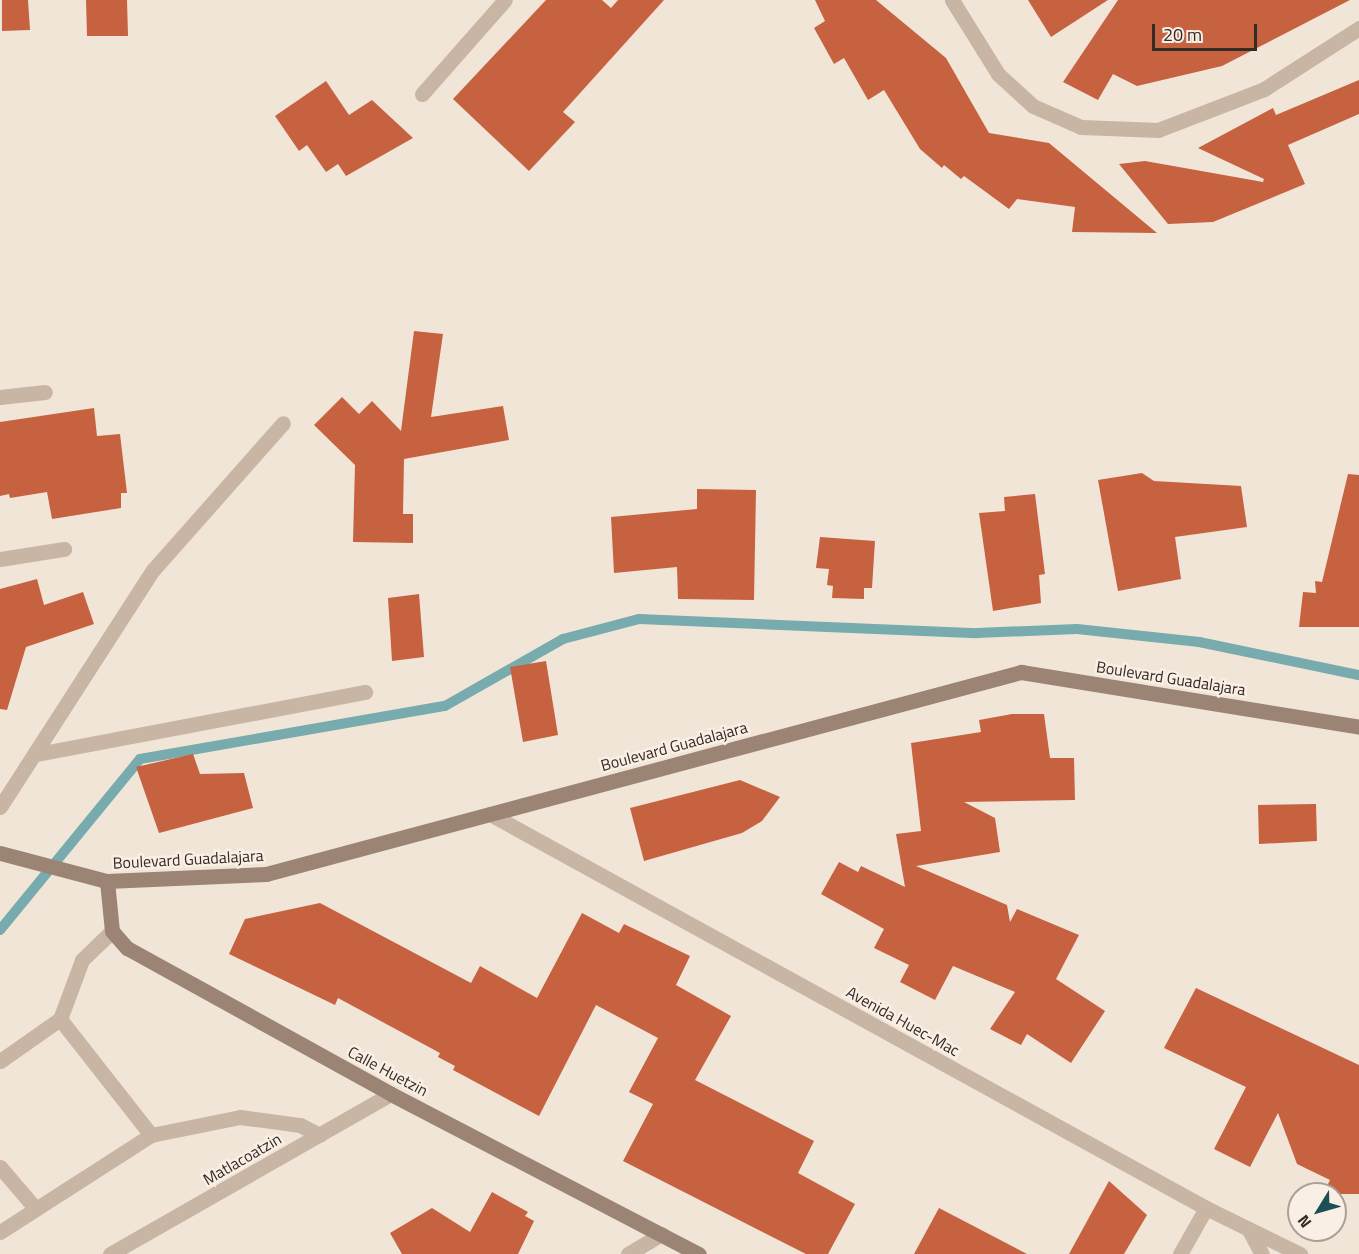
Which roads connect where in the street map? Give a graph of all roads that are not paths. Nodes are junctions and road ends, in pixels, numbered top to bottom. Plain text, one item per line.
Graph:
1 (505, 0) edge
2 (952, 0) edge
3 (1359, 28) edge
4 (422, 94) dead end
5 (45, 392) dead end
6 (0, 398) edge
7 (283, 423) dead end
8 (64, 549) dead end
9 (0, 559) edge
10 (365, 692) dead end
11 (1359, 727) edge
12 (37, 754) junction
13 (0, 807) edge
14 (490, 814) junction
15 (3, 854) edge
16 (107, 881) junction
17 (112, 931) junction
18 (60, 1019) junction
19 (0, 1061) edge
20 (391, 1094) junction
21 (151, 1135) junction
22 (320, 1135) junction
23 (0, 1167) edge
24 (1206, 1208) junction
25 (36, 1209) junction
26 (1249, 1230) junction
27 (0, 1232) edge
28 (661, 1234) junction
29 (110, 1254) edge
30 (628, 1254) edge
31 (698, 1254) edge
32 (1180, 1254) edge
33 (1262, 1254) edge
34 (1300, 1254) edge

1 - 4 street
2 - 3 street
5 - 6 street
7 - 12 street
8 - 9 street
10 - 12 street
11 - 14 main road, Boulevard Guadalajara
12 - 13 street
14 - 16 main road, Boulevard Guadalajara
14 - 24 street, Avenida Huec-Mac
15 - 16 main road, Boulevard Guadalajara
16 - 17 main road
17 - 18 street
17 - 20 main road, Calle Huetzin
18 - 19 street
18 - 21 street
20 - 22 street, Matlacoatzin
20 - 28 main road, Calle Huetzin
21 - 22 street
21 - 25 street
22 - 29 street, Matlacoatzin
23 - 25 street
24 - 26 street, Avenida Huec-Mac
24 - 32 street
25 - 27 street
26 - 33 street
26 - 34 street, Avenida Huec-Mac
28 - 30 street
28 - 31 main road, Calle Huetzin

